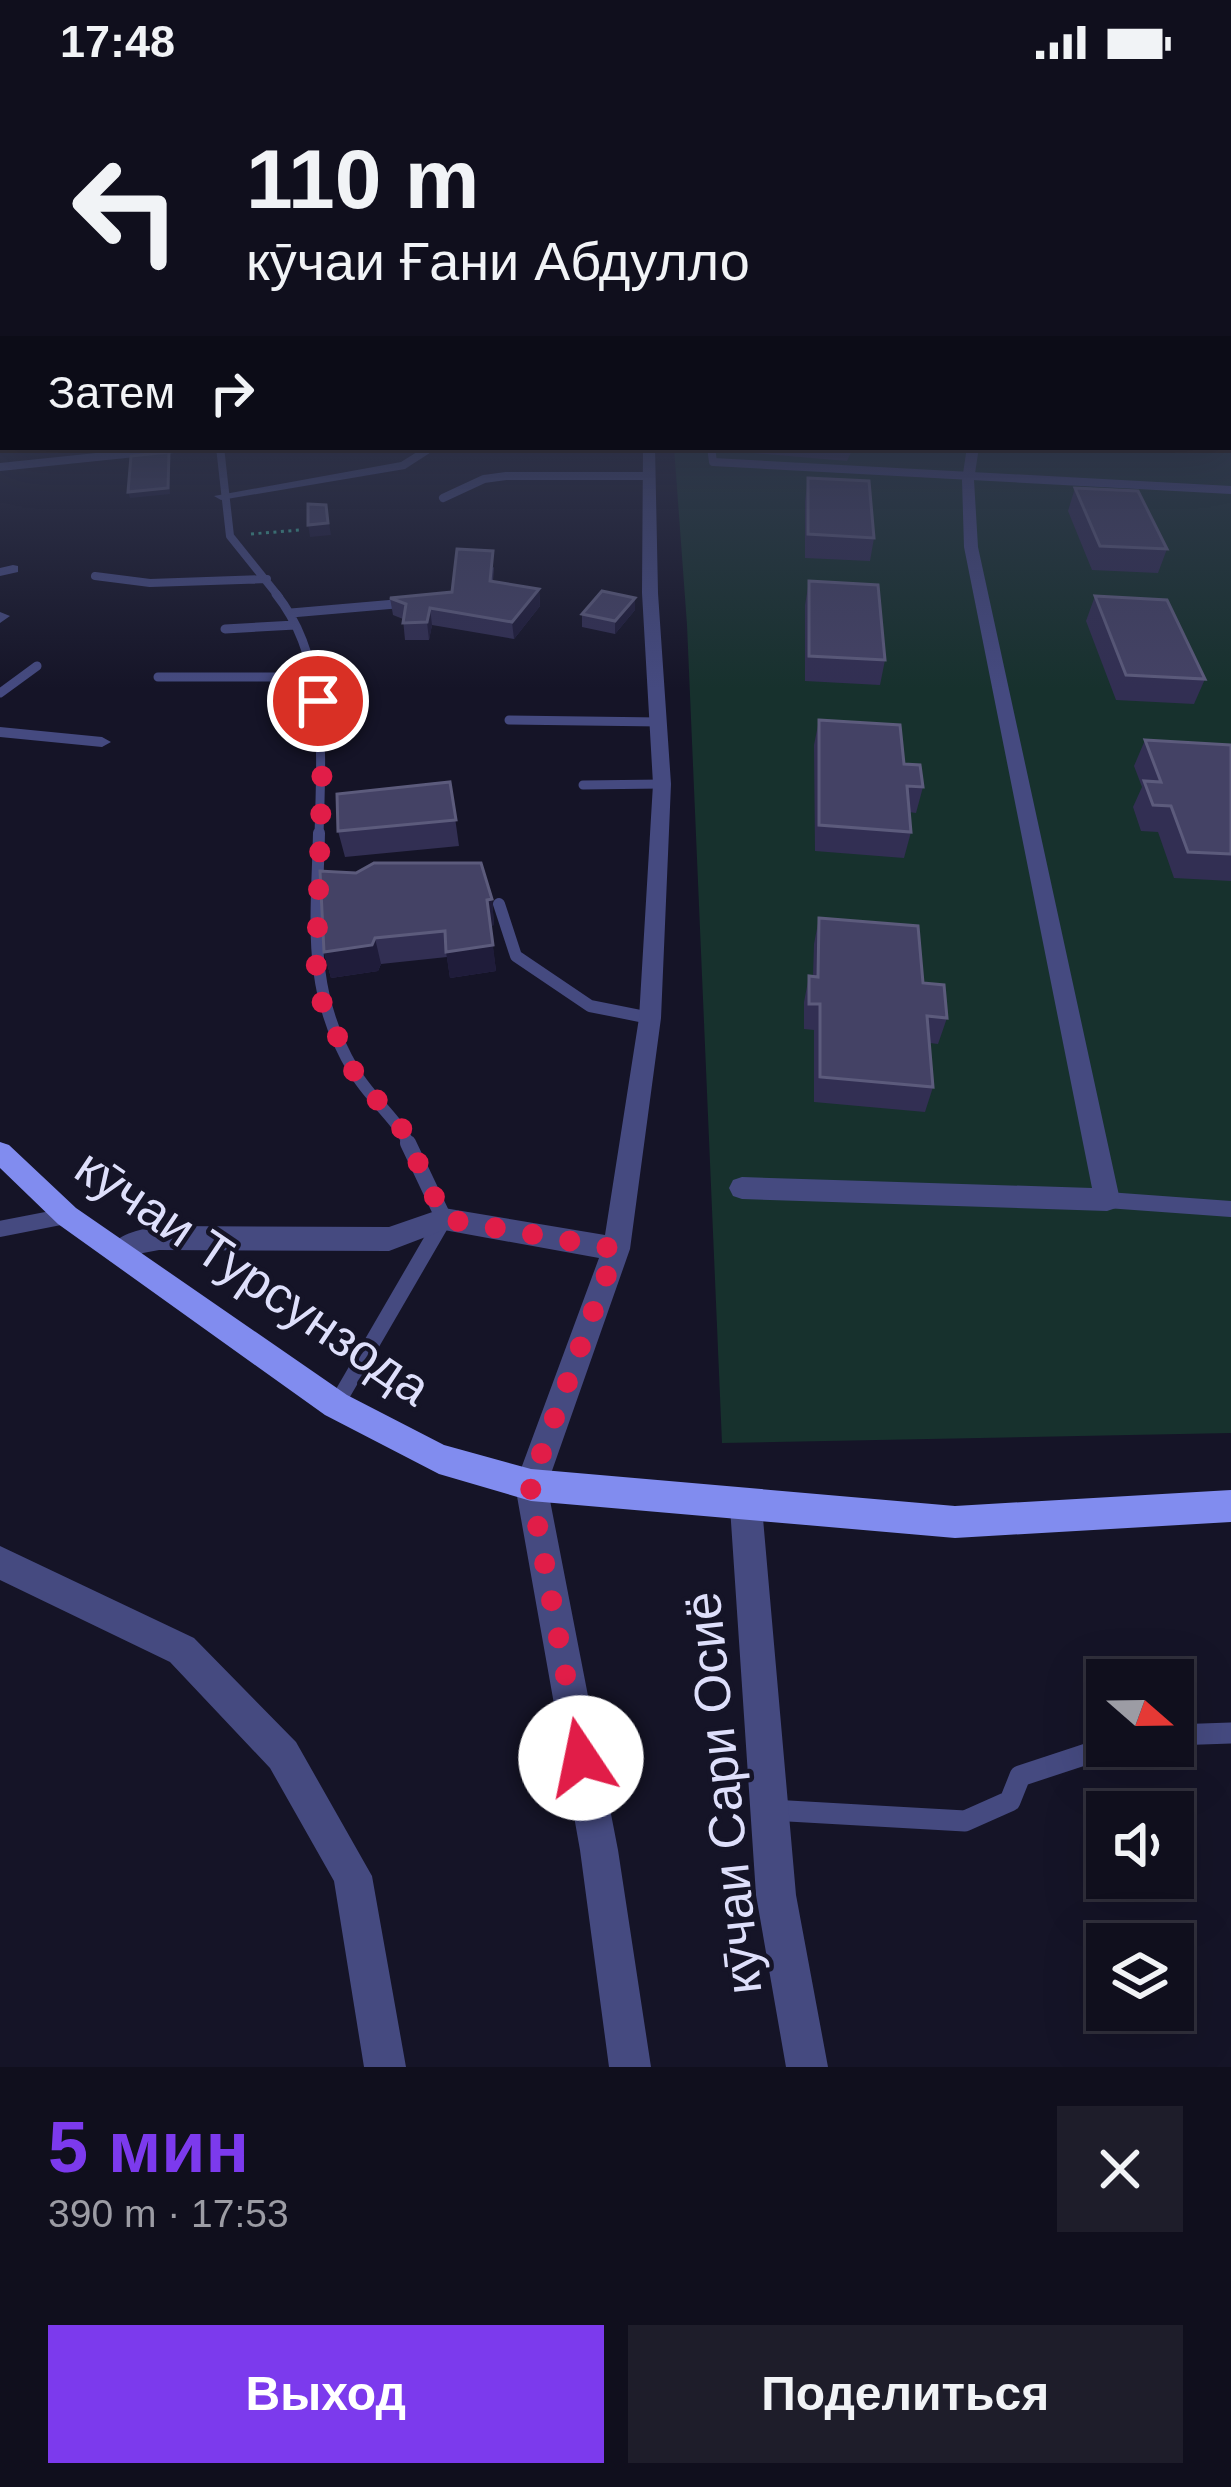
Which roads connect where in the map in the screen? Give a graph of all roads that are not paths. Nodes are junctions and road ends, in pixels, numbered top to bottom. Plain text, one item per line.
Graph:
1 (223, 504) edge
2 (648, 504) edge
3 (969, 504) edge
4 (95, 576) dead end
5 (267, 579) junction
6 (415, 603) edge
7 (293, 619) junction
8 (225, 629) dead end
9 (37, 666) dead end
10 (158, 676) dead end
11 (313, 677) junction
12 (0, 693) edge
13 (509, 720) dead end
14 (660, 722) junction
15 (0, 732) edge
16 (102, 742) dead end
17 (662, 784) junction
18 (584, 785) dead end
19 (499, 904) dead end
20 (650, 1018) junction
21 (0, 1152) edge
22 (742, 1187) dead end
23 (1107, 1199) junction
24 (1231, 1209) edge
25 (67, 1216) junction
26 (445, 1219) junction
27 (0, 1229) edge
28 (616, 1249) junction
29 (120, 1253) junction
30 (336, 1405) junction
31 (530, 1485) junction
32 (1231, 1506) edge
33 (746, 1507) junction
34 (0, 1563) edge
35 (1231, 1733) edge
36 (1194, 1734) edge
37 (1086, 1754) edge
38 (770, 1810) junction
39 (383, 2051) edge
40 (630, 2067) edge
41 (807, 2067) edge

1 - 5 lane
2 - 14 street
3 - 23 street
4 - 5 lane
5 - 7 lane
6 - 7 lane
7 - 8 lane
7 - 11 lane
9 - 12 lane
10 - 11 lane
11 - 26 lane
13 - 14 lane
14 - 17 street
15 - 16 street
17 - 18 lane
17 - 20 street
19 - 20 lane
20 - 28 street
21 - 25 main road, кӯчаи Турсунзода
22 - 23 street
23 - 24 lane
25 - 27 lane
25 - 29 main road, кӯчаи Турсунзода
26 - 28 street
26 - 29 street
26 - 30 lane
28 - 31 street
29 - 30 main road, кӯчаи Турсунзода
30 - 31 main road, кӯчаи Турсунзода
31 - 33 main road, кӯчаи Турсунзода
31 - 40 street
32 - 33 main road, кӯчаи Турсунзода
33 - 38 street, кӯчаи Сари Осиё
34 - 39 street
35 - 36 lane
37 - 38 lane
38 - 41 street, кӯчаи Сари Осиё

